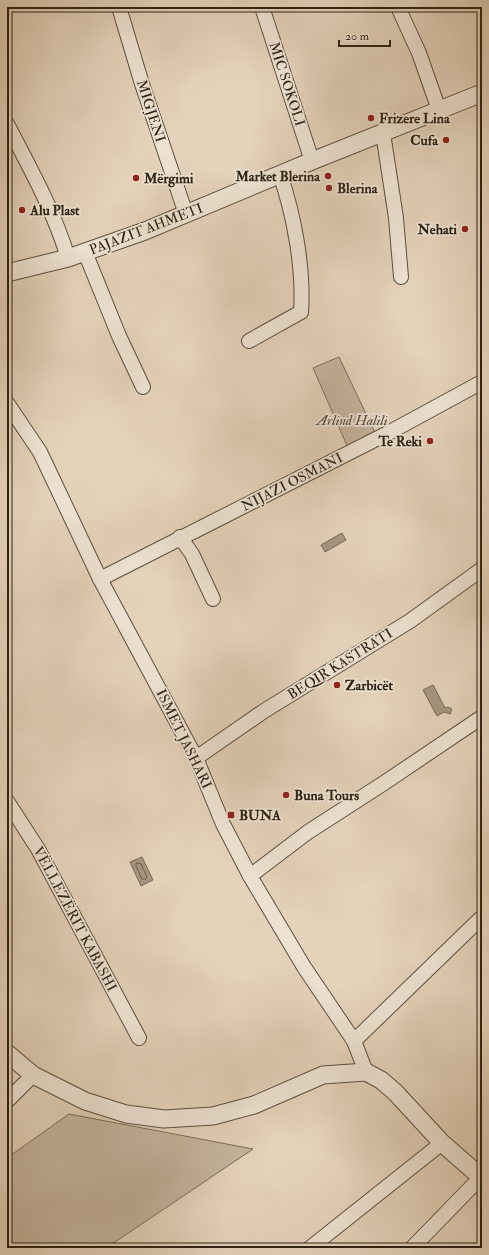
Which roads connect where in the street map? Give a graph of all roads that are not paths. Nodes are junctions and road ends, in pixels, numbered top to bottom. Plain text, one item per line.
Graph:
1 (119, 7) edge
2 (262, 7) edge
3 (398, 7) edge
4 (482, 93) edge
5 (439, 110) junction
6 (7, 124) edge
7 (383, 133) junction
8 (312, 161) junction
9 (280, 174) junction
10 (186, 214) junction
11 (85, 252) junction
12 (68, 258) junction
13 (7, 273) edge
14 (401, 277) dead end
15 (249, 341) dead end
16 (482, 382) edge
17 (144, 387) dead end
18 (7, 403) edge
19 (180, 537) junction
20 (482, 569) edge
21 (100, 578) junction
22 (213, 599) dead end
23 (482, 717) edge
24 (196, 758) junction
25 (7, 802) edge
26 (250, 876) junction
27 (481, 918) dead end
28 (139, 1038) dead end
29 (354, 1041) junction
30 (7, 1053) edge
31 (366, 1072) junction
32 (34, 1075) junction
33 (7, 1101) edge
34 (442, 1143) junction
35 (482, 1178) edge
36 (310, 1248) edge
37 (412, 1248) edge

1 - 10 street, MIGJENI
2 - 8 street, MIC SOKOLI
3 - 5 street
4 - 5 street, PAJAZIT AHMETI
5 - 7 street, PAJAZIT AHMETI
6 - 12 street
7 - 8 street, PAJAZIT AHMETI
7 - 14 street
8 - 9 street, PAJAZIT AHMETI
9 - 10 street, PAJAZIT AHMETI
9 - 15 street
10 - 11 street, PAJAZIT AHMETI
11 - 12 street, PAJAZIT AHMETI
11 - 17 street
12 - 13 street, PAJAZIT AHMETI
16 - 19 street, NIJAZI OSMANI
18 - 21 street, ISMET JASHARI
19 - 21 street, NIJAZI OSMANI
19 - 22 street
20 - 24 street, BEQIR KASTRATI
21 - 24 street, ISMET JASHARI
23 - 26 street
24 - 26 street, ISMET JASHARI
25 - 28 street, VËLLEZËRIT KABASHI
26 - 29 street, ISMET JASHARI
27 - 29 street
29 - 31 street, ISMET JASHARI
30 - 32 street
31 - 32 street
31 - 34 street
32 - 33 street
34 - 35 street
34 - 36 street
35 - 37 street

